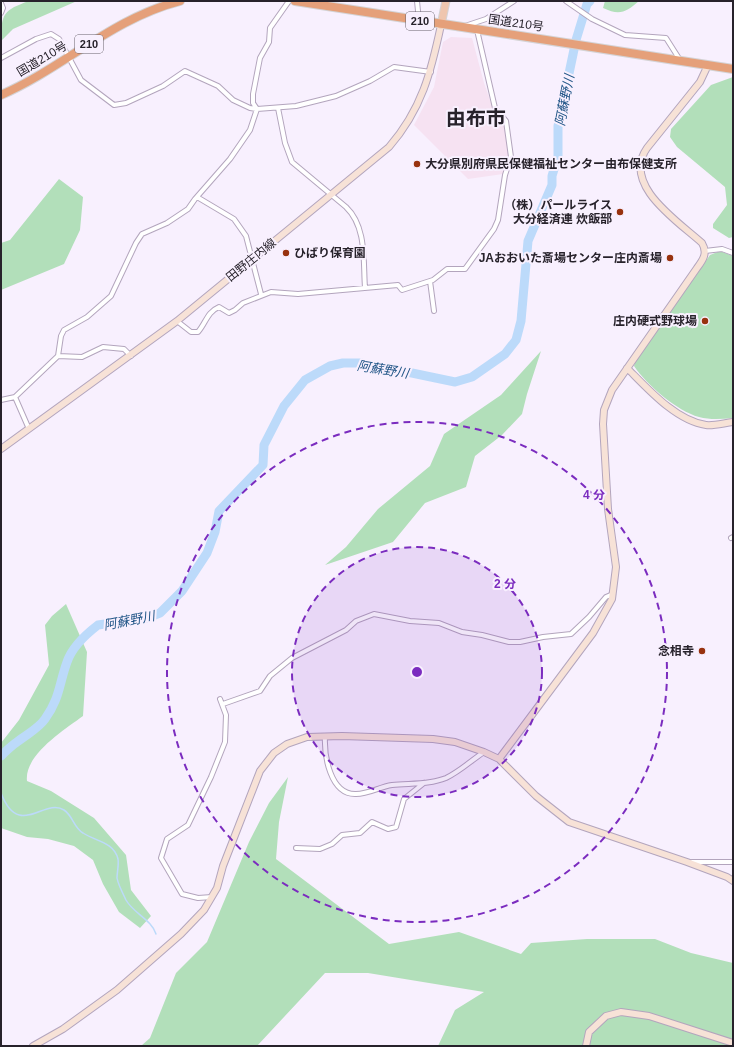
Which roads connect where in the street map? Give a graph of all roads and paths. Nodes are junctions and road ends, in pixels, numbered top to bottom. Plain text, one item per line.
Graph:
1 (180, 1) edge
2 (289, 1) edge
3 (295, 1) edge
4 (417, 1) edge
5 (446, 1) edge
6 (514, 1) edge
7 (566, 1) edge
8 (1, 3) edge
9 (1, 13) edge
10 (419, 21) junction
11 (441, 25) junction
12 (460, 27) junction
13 (477, 30) junction
14 (69, 57) junction
15 (1, 58) edge
16 (680, 61) junction
17 (708, 65) junction
18 (733, 69) edge
19 (431, 72) junction
20 (1, 95) edge
21 (278, 108) junction
22 (257, 109) junction
23 (331, 195) junction
24 (197, 197) junction
25 (705, 251) junction
26 (733, 253) edge
27 (252, 259) junction
28 (430, 281) junction
29 (365, 288) junction
30 (261, 294) junction
31 (434, 311) dead end
32 (177, 321) junction
33 (58, 356) junction
34 (130, 356) junction
35 (627, 368) junction
36 (15, 397) junction
37 (1, 400) edge
38 (733, 422) edge
39 (29, 429) junction
40 (1, 449) edge
41 (613, 594) junction
42 (325, 736) junction
43 (484, 752) junction
44 (499, 759) junction
45 (424, 782) junction
46 (296, 848) dead end
47 (687, 862) junction
48 (733, 862) edge
49 (733, 881) edge
50 (212, 897) junction
51 (733, 1043) edge
52 (33, 1046) edge
53 (586, 1046) edge

1 - 14 highway, 国道210号 / 210
2 - 22 street
3 - 10 highway, 国道210号 / 210
4 - 10 street
5 - 11 main road
6 - 12 street
7 - 16 street
8 - 9 street
10 - 11 highway, 国道210号 / 210
11 - 12 highway, 国道210号 / 210
11 - 19 street, 田野庄内線
12 - 13 highway, 国道210号 / 210
13 - 16 highway, 国道210号 / 210
13 - 28 street
14 - 15 street
14 - 20 highway, 国道210号 / 210
14 - 22 street
16 - 17 highway, 国道210号 / 210
17 - 18 highway, 国道210号 / 210
17 - 25 street
19 - 21 street
19 - 23 street, 田野庄内線
21 - 22 street
21 - 23 street
22 - 24 street
23 - 27 street, 田野庄内線
23 - 29 street
24 - 27 street
24 - 33 street
25 - 26 street
25 - 35 street
27 - 30 street
27 - 32 street, 田野庄内線
28 - 29 street
28 - 31 street
29 - 30 street
30 - 32 street
32 - 34 street, 田野庄内線
33 - 34 street
33 - 36 street
34 - 39 street, 田野庄内線
35 - 38 street
35 - 41 street
36 - 37 street
36 - 39 street
39 - 40 street, 田野庄内線
41 - 44 street
41 - 50 street
42 - 43 street
42 - 45 street
42 - 50 street
43 - 44 street
43 - 45 street
44 - 47 street
45 - 46 street
47 - 48 street
47 - 49 street
50 - 52 street
51 - 53 street

